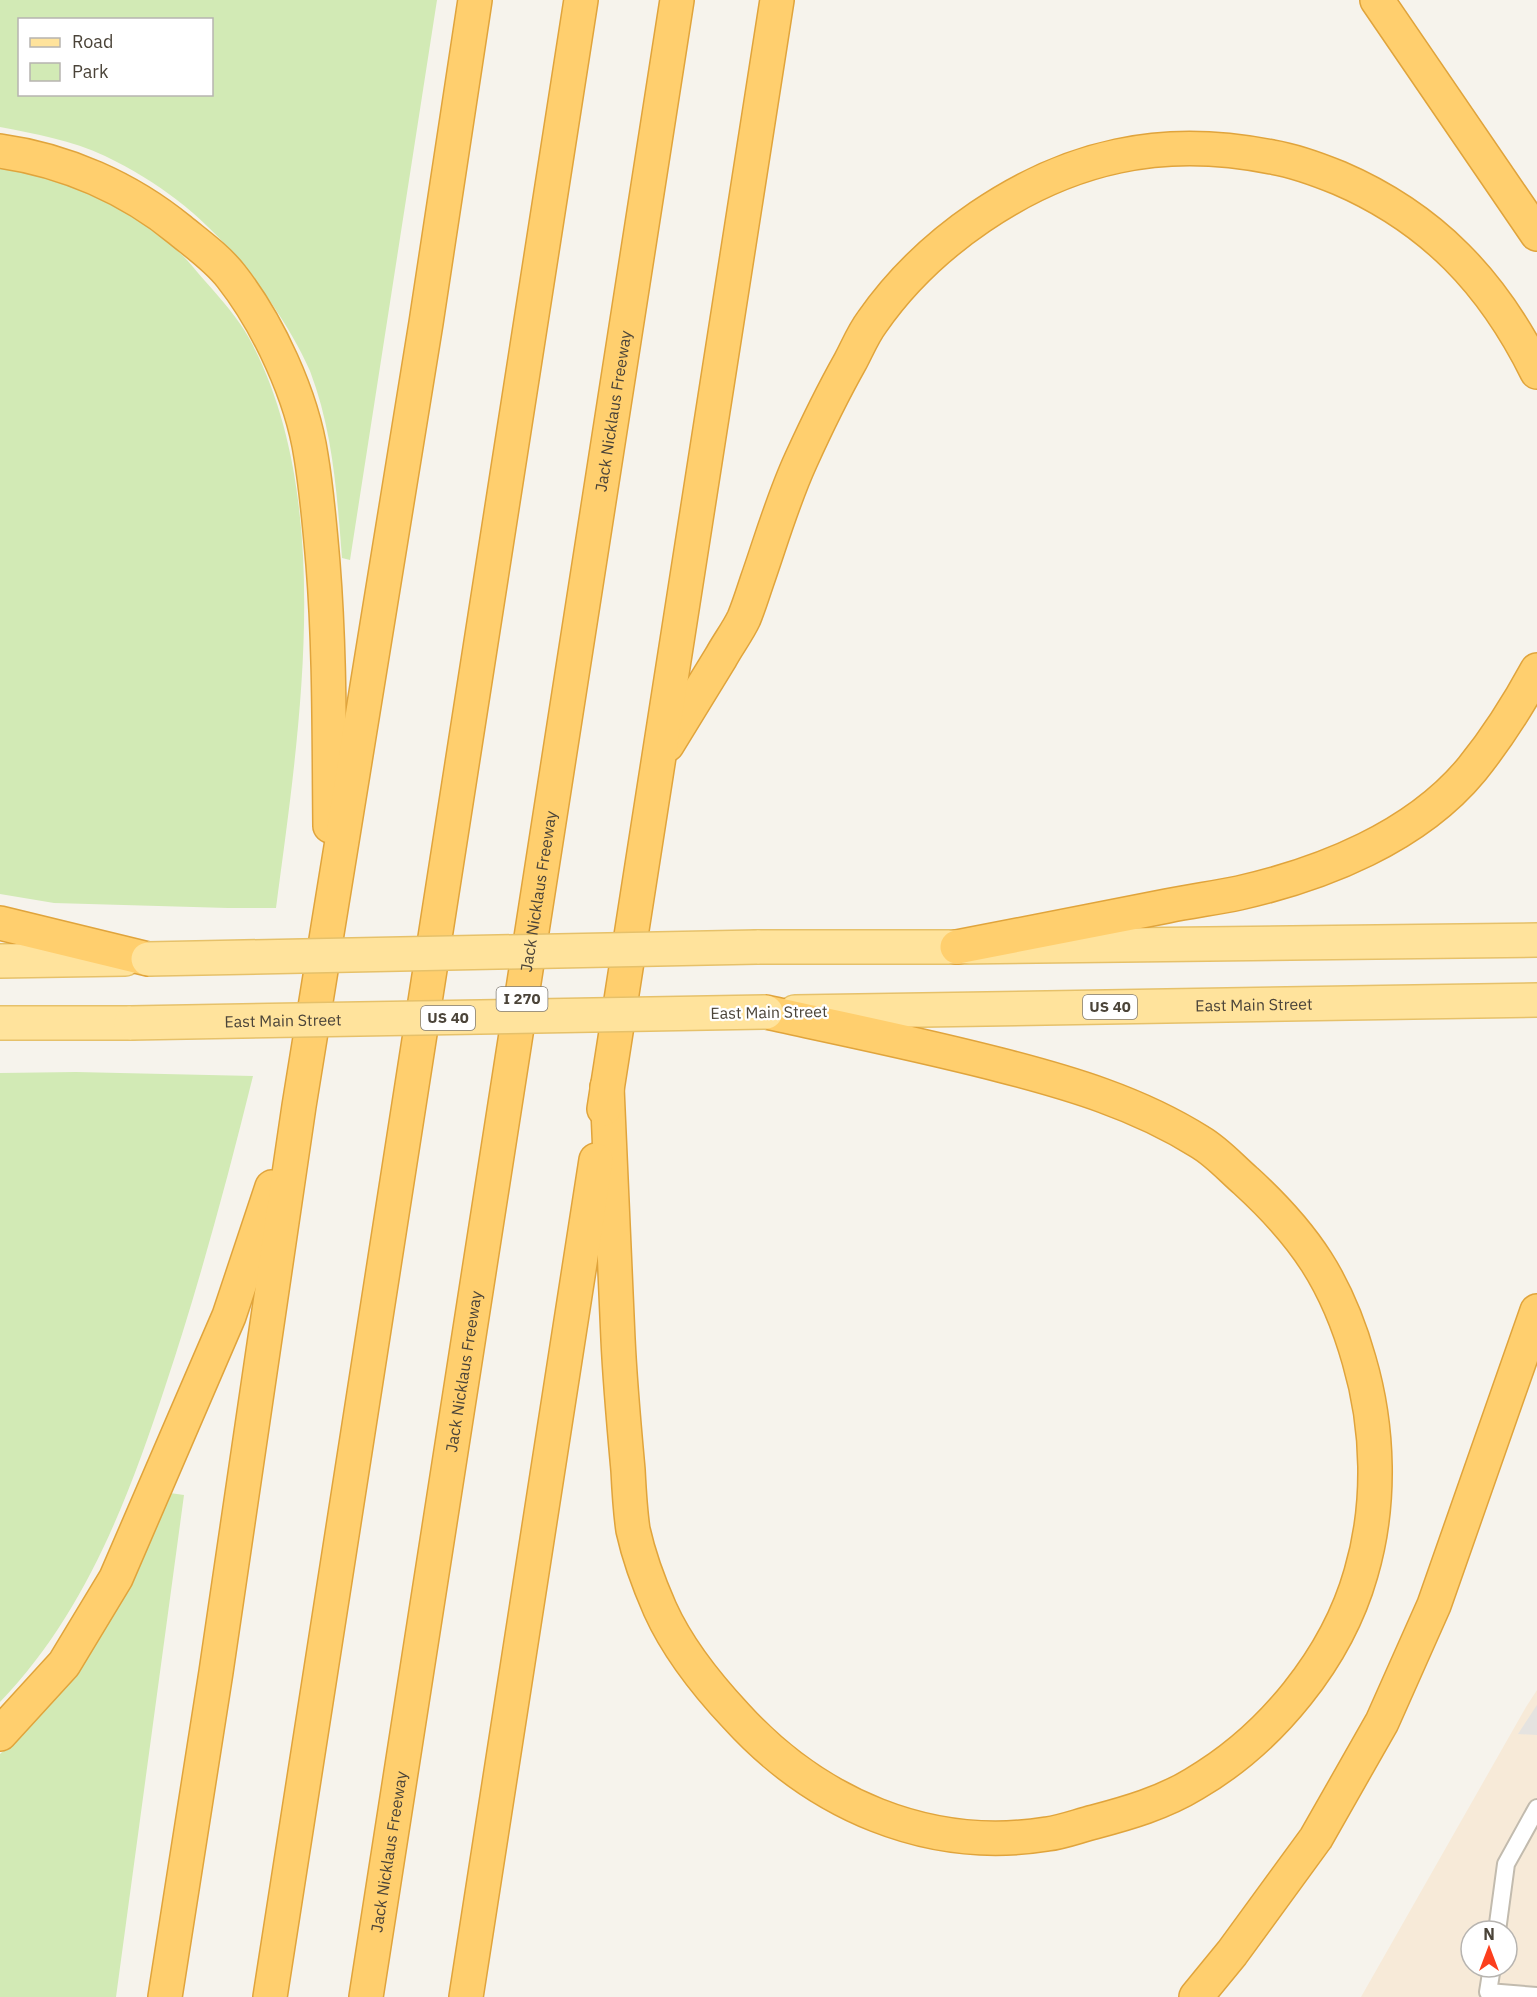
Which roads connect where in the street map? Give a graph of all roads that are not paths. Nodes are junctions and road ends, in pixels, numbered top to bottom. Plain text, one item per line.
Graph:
1 (475, 0) edge
2 (581, 0) edge
3 (677, 0) edge
4 (777, 0) edge
5 (1377, 0) edge
6 (0, 151) edge
7 (1537, 234) edge
8 (1537, 372) edge
9 (1537, 670) edge
10 (659, 759) junction
11 (330, 921) junction
12 (0, 924) edge
13 (1537, 940) edge
14 (957, 947) junction
15 (148, 959) junction
16 (0, 961) edge
17 (1537, 1000) edge
18 (766, 1012) junction
19 (0, 1023) edge
20 (607, 1087) junction
21 (299, 1106) junction
22 (1537, 1311) edge
23 (0, 1734) edge
24 (1537, 1808) edge
25 (1499, 1919) edge
26 (1490, 1979) edge
27 (1537, 1996) edge
28 (165, 1997) edge
29 (270, 1997) edge
30 (366, 1997) edge
31 (466, 1997) edge
32 (1196, 1997) edge

1 - 11 highway
2 - 29 highway
3 - 30 highway, Jack Nicklaus Freeway / I 270
4 - 10 highway
5 - 7 highway
6 - 11 highway
8 - 10 highway
9 - 14 highway
10 - 20 highway
11 - 21 highway
12 - 15 highway
13 - 14 main road
14 - 15 main road, bridge
15 - 16 main road
17 - 18 main road, East Main Street / US 40
18 - 19 main road, East Main Street / US 40, bridge
18 - 20 highway
20 - 31 highway
21 - 23 highway
21 - 28 highway
22 - 32 highway
24 - 25 lane
26 - 27 lane

